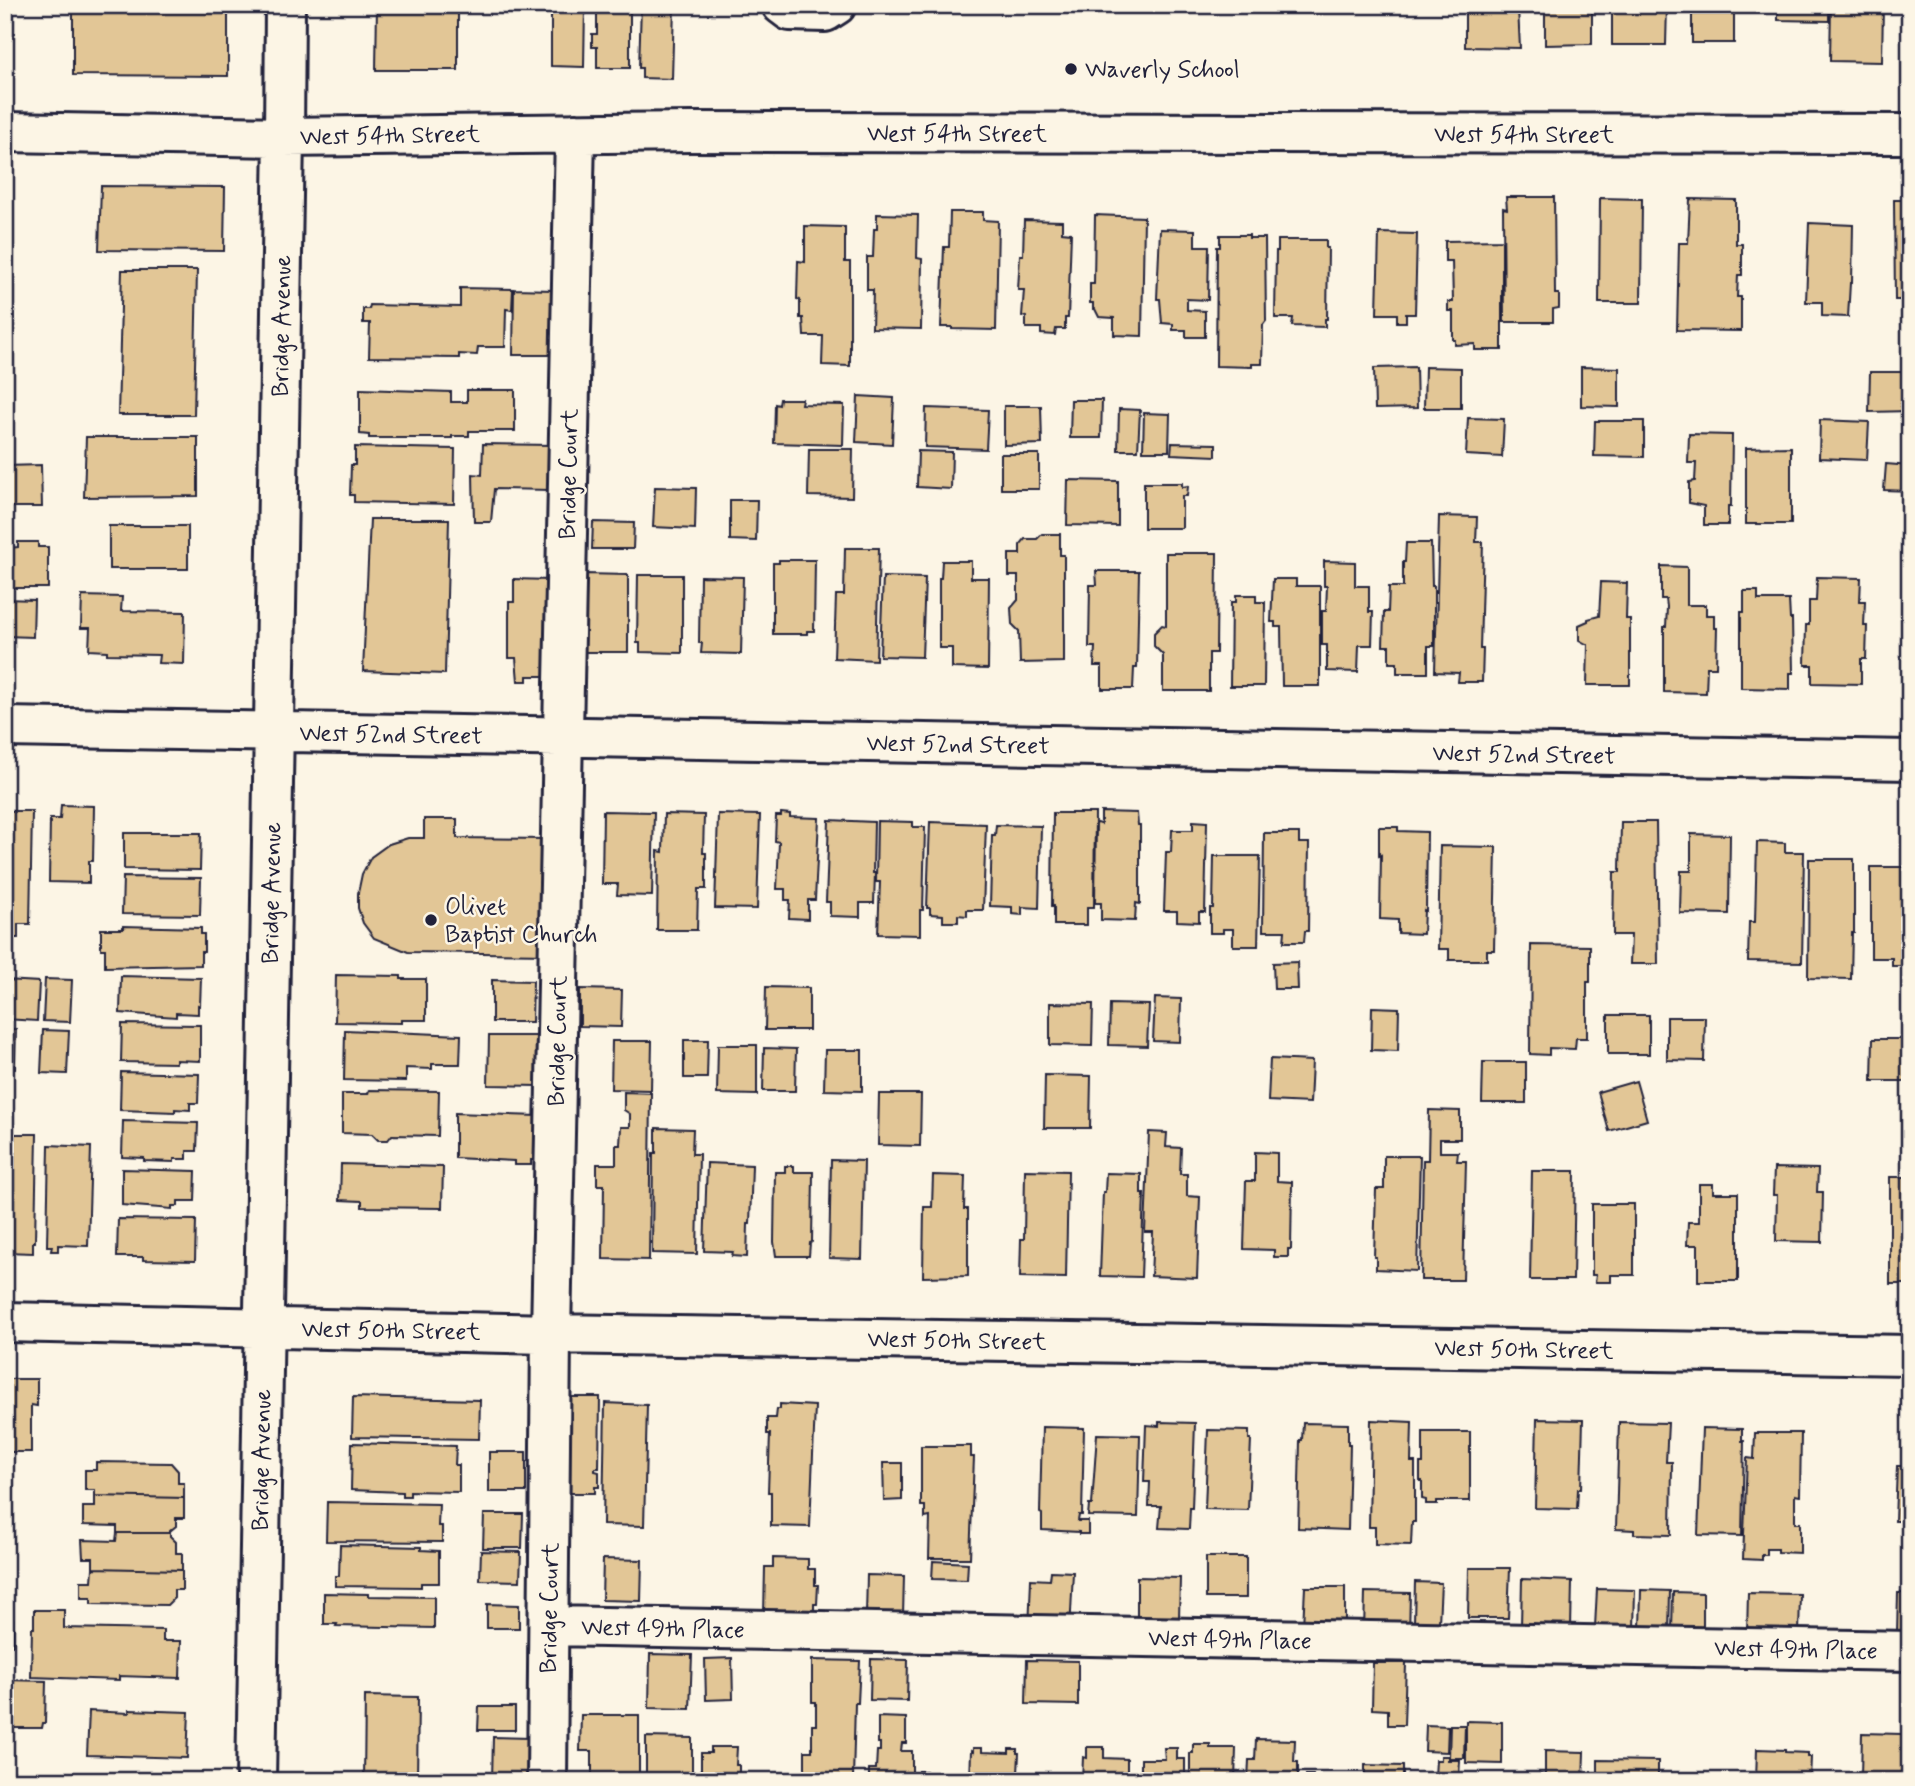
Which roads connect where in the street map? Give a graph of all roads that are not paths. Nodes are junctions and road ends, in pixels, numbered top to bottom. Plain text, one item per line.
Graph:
1 (285, 5) edge
2 (782, 5) edge
3 (836, 5) edge
4 (5, 132) edge
5 (575, 133) junction
6 (1910, 134) edge
7 (284, 136) junction
8 (5, 727) edge
9 (274, 732) junction
10 (563, 737) junction
11 (1910, 760) edge
12 (5, 1322) edge
13 (264, 1327) junction
14 (551, 1334) junction
15 (1910, 1355) edge
16 (549, 1626) junction
17 (1910, 1651) edge
18 (256, 1781) edge
19 (547, 1781) edge

1 - 7 street, Bridge Avenue
2 - 3 street
4 - 7 street, West 54th Street
5 - 6 street, West 54th Street
5 - 7 street, West 54th Street
5 - 10 street, Bridge Court
7 - 9 street, Bridge Avenue
8 - 9 street, West 52nd Street
9 - 10 street, West 52nd Street
9 - 13 street, Bridge Avenue
10 - 11 street, West 52nd Street
10 - 14 street, Bridge Court
12 - 13 street, West 50th Street
13 - 14 street, West 50th Street
13 - 18 street, Bridge Avenue
14 - 15 street, West 50th Street
14 - 16 street, Bridge Court
16 - 17 street, West 49th Place
16 - 19 street, Bridge Court

